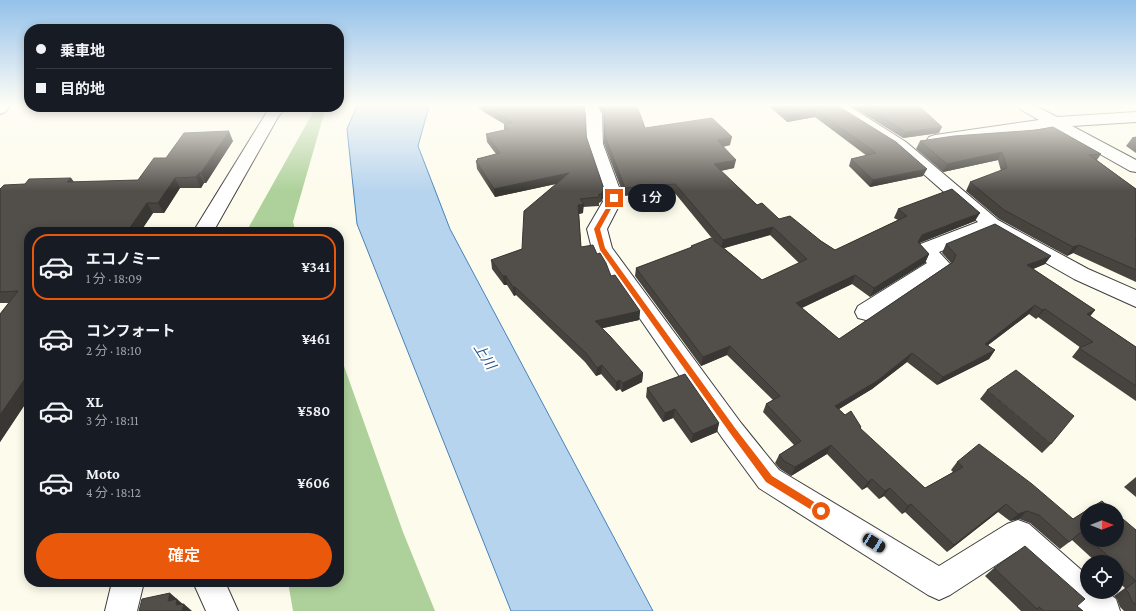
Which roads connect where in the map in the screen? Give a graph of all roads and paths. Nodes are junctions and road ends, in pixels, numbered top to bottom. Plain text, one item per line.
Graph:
1 (260, 135) edge
2 (595, 135) edge
3 (896, 135) edge
4 (970, 135) edge
5 (1078, 135) edge
6 (913, 143) junction
7 (1136, 167) edge
8 (991, 224) junction
9 (206, 227) edge
10 (1136, 299) edge
11 (866, 312) dead end
12 (127, 587) edge
13 (211, 587) edge
14 (121, 611) edge
15 (222, 611) edge
16 (1104, 611) edge

1 - 9 street
2 - 16 street
3 - 6 street
4 - 6 street
5 - 7 street
6 - 8 street
8 - 10 street
8 - 11 street
12 - 14 street
13 - 15 street

